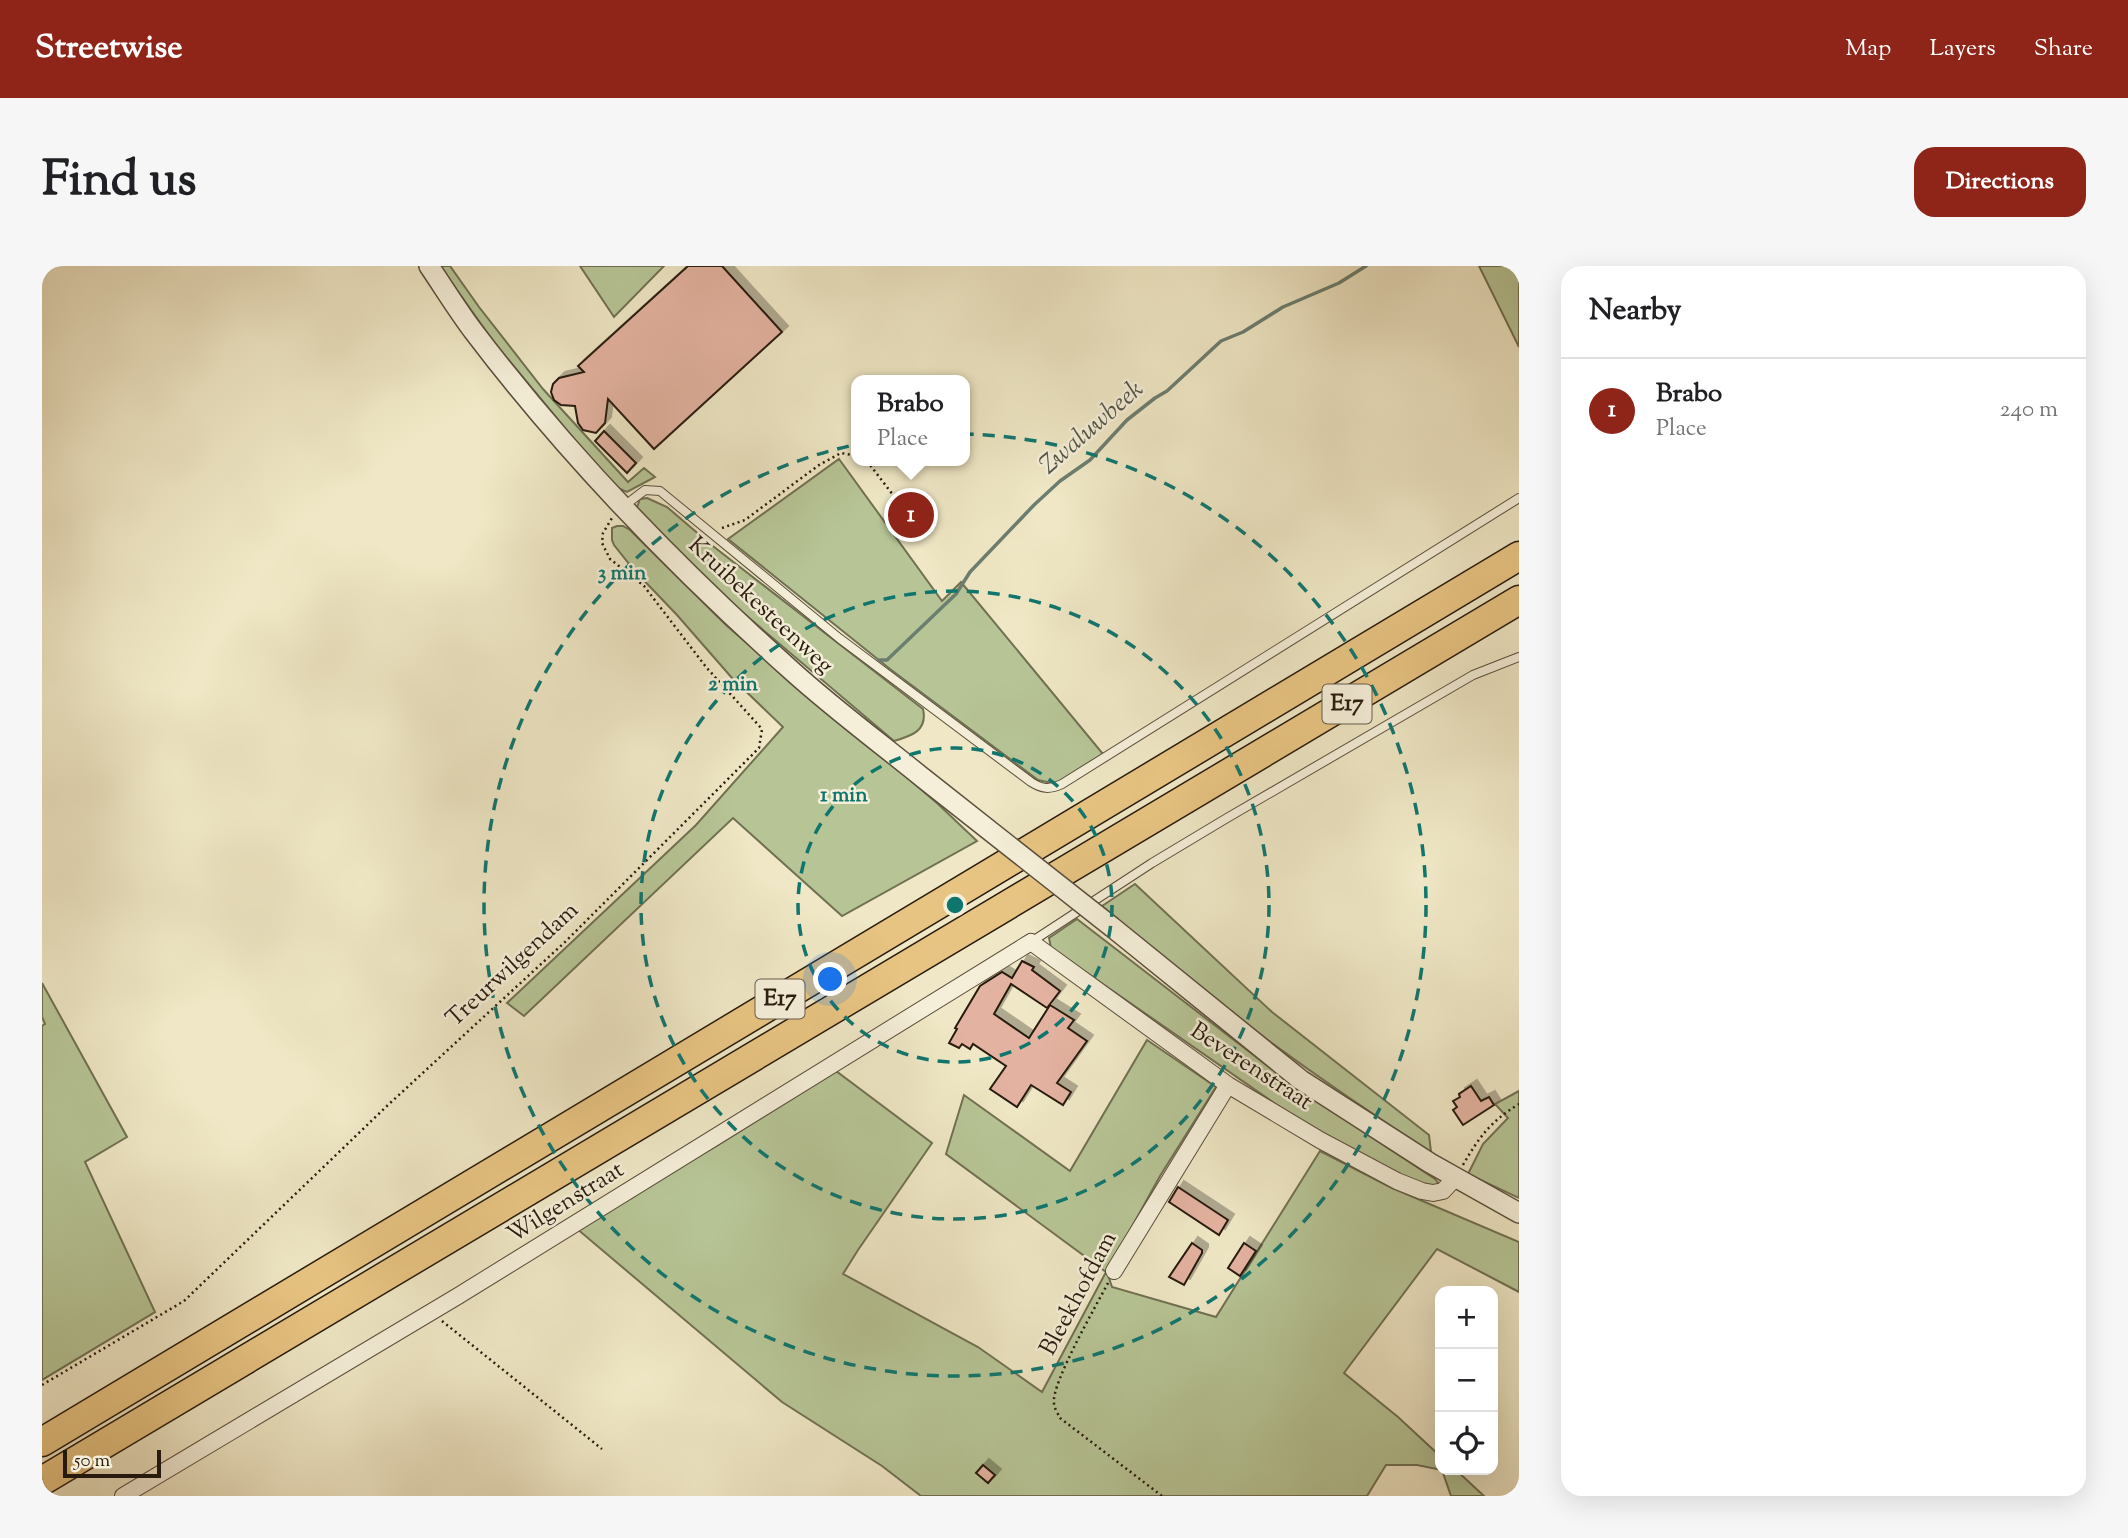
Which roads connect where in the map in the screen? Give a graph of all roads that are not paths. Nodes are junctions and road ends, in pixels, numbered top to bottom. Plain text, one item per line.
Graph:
1 (429, 266) edge
2 (1519, 498) edge
3 (622, 508) junction
4 (1519, 556) edge
5 (1519, 600) edge
6 (1519, 614) edge
7 (1472, 629) junction
8 (1519, 657) edge
9 (1112, 927) joint
10 (1031, 942) junction
11 (1228, 1086) junction
12 (1455, 1178) junction
13 (1519, 1213) edge
14 (1114, 1271) road end
15 (42, 1442) edge
16 (42, 1481) edge
17 (123, 1496) edge

1 - 3 street, Kruibekesteenweg
2 - 3 lane
3 - 9 street, Kruibekesteenweg, bridge
4 - 15 highway, E17
5 - 7 highway, E17
6 - 7 highway
7 - 16 highway, E17
8 - 10 lane
9 - 12 street, Beverenstraat
10 - 11 street, Beverenstraat
10 - 17 street, Wilgenstraat
11 - 12 street, Beverenstraat
11 - 14 street, Bleekhofdam
12 - 13 street, Beverenstraat

